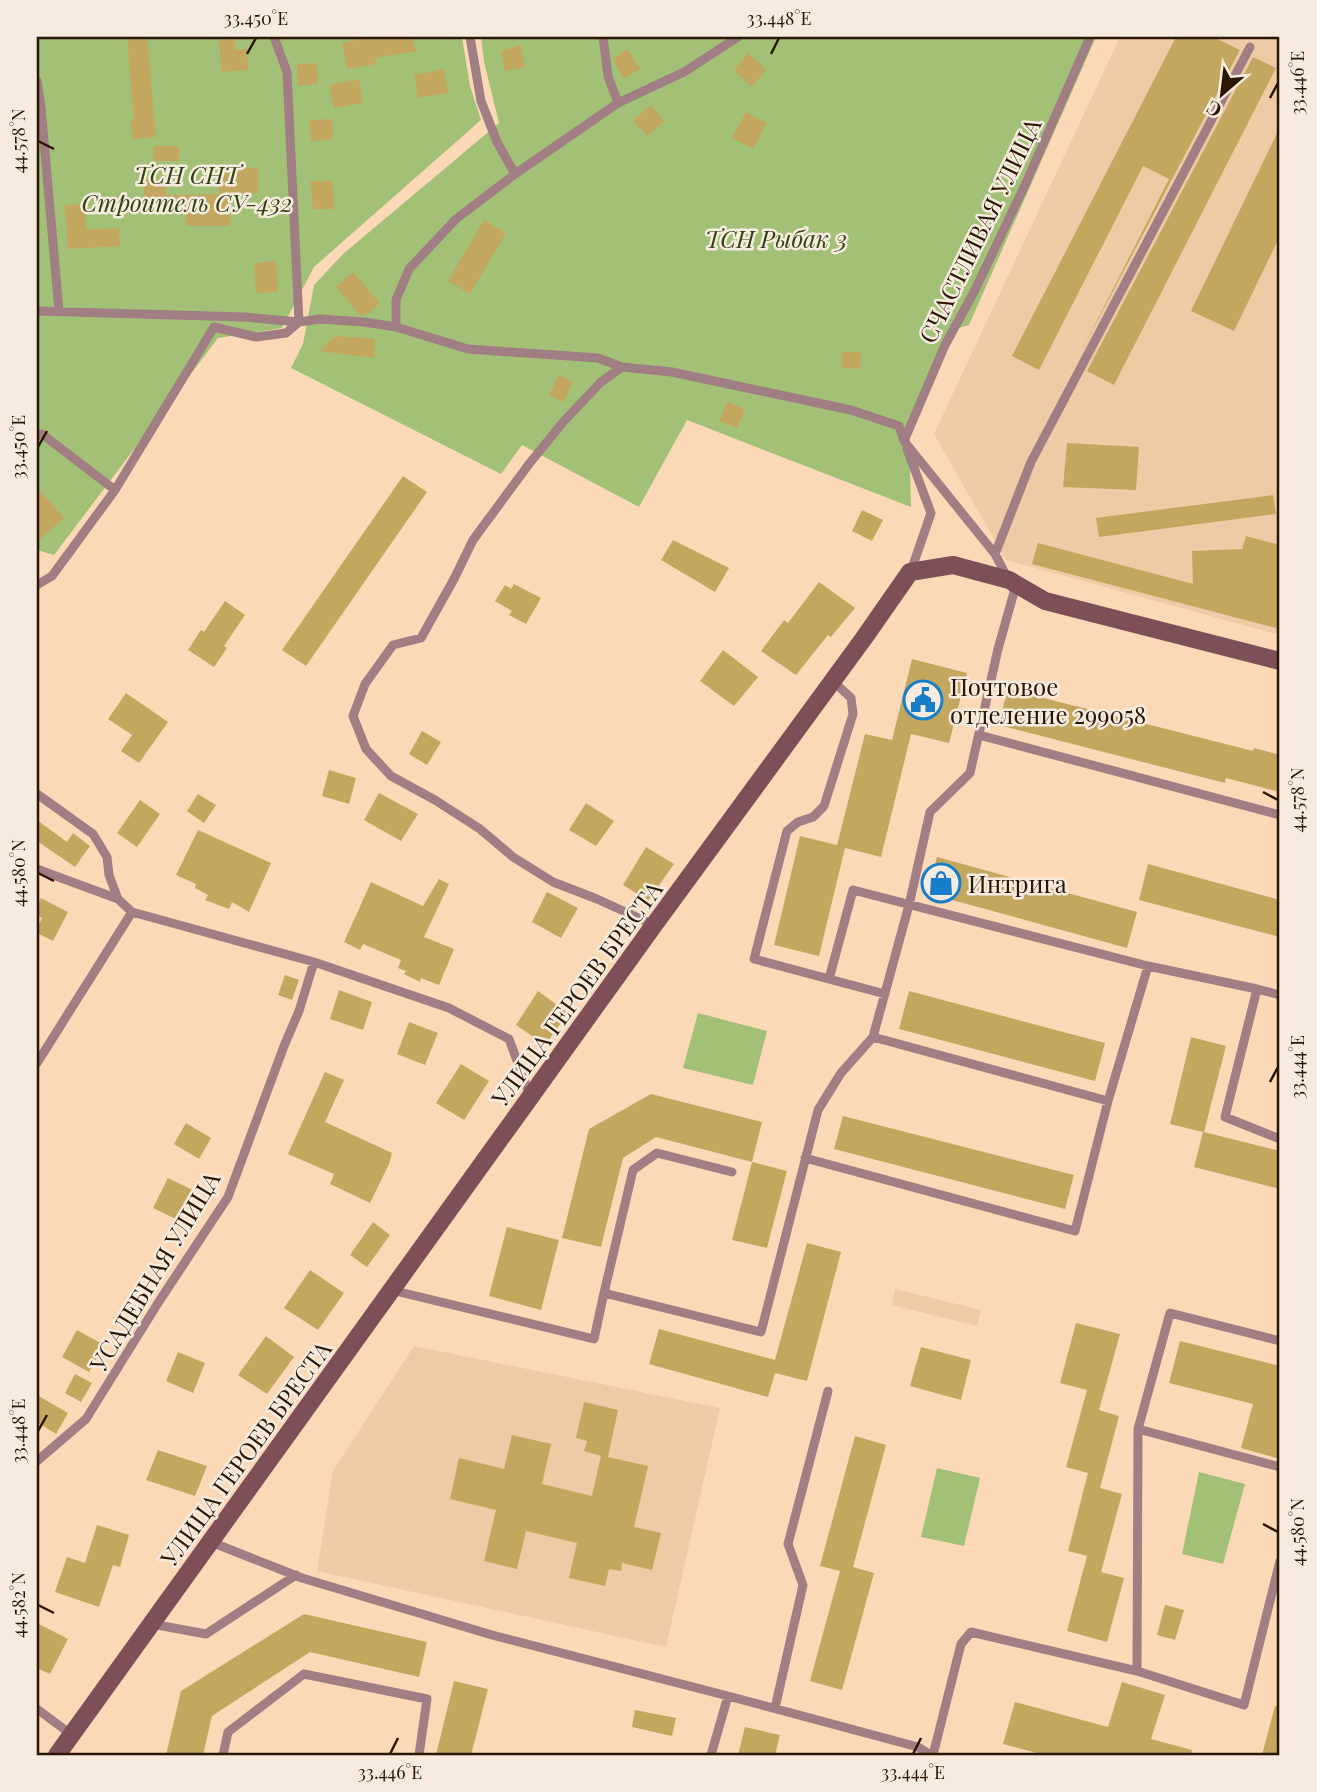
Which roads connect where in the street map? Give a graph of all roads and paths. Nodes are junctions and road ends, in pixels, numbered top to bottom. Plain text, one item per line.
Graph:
1 (274, 37) edge
2 (470, 37) edge
3 (603, 37) edge
4 (738, 37) edge
5 (1090, 37) edge
6 (1250, 47) dead end
7 (37, 81) edge
8 (618, 103) junction
9 (515, 174) junction
10 (37, 311) edge
11 (59, 311) junction
12 (299, 322) junction
13 (396, 327) junction
14 (622, 367) junction
15 (37, 435) edge
16 (904, 441) junction
17 (115, 491) junction
18 (995, 554) junction
19 (910, 572) junction
20 (1012, 582) junction
21 (37, 585) edge
22 (1280, 661) edge
23 (833, 681) junction
24 (979, 735) junction
25 (37, 794) edge
26 (1280, 815) edge
27 (37, 869) edge
28 (118, 899) junction
29 (909, 905) junction
30 (132, 912) junction
31 (654, 925) junction
32 (314, 962) junction
33 (1147, 967) junction
34 (829, 979) junction
35 (1257, 989) junction
36 (885, 994) junction
37 (1280, 995) edge
38 (873, 1037) junction
39 (37, 1063) edge
40 (531, 1097) junction
41 (1108, 1101) junction
42 (1280, 1139) edge
43 (805, 1158) junction
44 (732, 1172) dead end
45 (391, 1290) junction
46 (604, 1293) junction
47 (1280, 1341) edge
48 (828, 1391) dead end
49 (1138, 1429) junction
50 (37, 1461) edge
51 (1280, 1467) edge
52 (211, 1542) junction
53 (1280, 1561) edge
54 (296, 1575) junction
55 (152, 1623) junction
56 (1137, 1671) junction
57 (728, 1696) junction
58 (775, 1708) junction
59 (37, 1709) edge
60 (72, 1735) junction
61 (57, 1755) edge
62 (223, 1755) edge
63 (419, 1755) edge
64 (711, 1755) edge
65 (932, 1755) edge

1 - 12 lane
2 - 9 lane
3 - 8 lane
4 - 8 lane
5 - 16 lane, СЧАСТЛИВАЯ УЛИЦА
6 - 18 lane
7 - 11 lane
8 - 9 lane
9 - 13 lane
10 - 11 lane
11 - 12 lane
12 - 13 lane
12 - 17 lane
13 - 14 lane
14 - 16 lane
14 - 31 lane
15 - 17 lane
16 - 18 lane
16 - 19 lane
17 - 21 lane
18 - 20 lane
19 - 20 street
19 - 23 street, УЛИЦА ГЕРОЕВ БРЕСТА
20 - 22 street
20 - 24 lane
23 - 31 street, УЛИЦА ГЕРОЕВ БРЕСТА
23 - 34 lane
24 - 26 lane
24 - 29 lane
25 - 28 lane
27 - 28 lane
28 - 30 lane
29 - 33 lane
29 - 34 lane
29 - 36 lane
30 - 32 lane
30 - 39 lane
31 - 40 street, УЛИЦА ГЕРОЕВ БРЕСТА
32 - 40 lane
32 - 50 lane, УСАДЕБНАЯ УЛИЦА
33 - 35 lane
33 - 41 lane
34 - 36 lane
35 - 37 lane
35 - 42 lane
36 - 38 lane
38 - 41 lane
38 - 43 lane
40 - 45 street, УЛИЦА ГЕРОЕВ БРЕСТА
41 - 43 lane
43 - 46 lane
44 - 46 lane
45 - 46 lane
45 - 52 street, УЛИЦА ГЕРОЕВ БРЕСТА
47 - 49 lane
48 - 58 lane
49 - 51 lane
49 - 56 lane
52 - 54 lane
52 - 55 street, УЛИЦА ГЕРОЕВ БРЕСТА
53 - 56 lane
54 - 55 lane
54 - 57 lane
55 - 60 street, УЛИЦА ГЕРОЕВ БРЕСТА
56 - 65 lane
57 - 58 lane
57 - 64 lane
58 - 65 lane
59 - 60 lane
60 - 61 street, УЛИЦА ГЕРОЕВ БРЕСТА
62 - 63 lane

